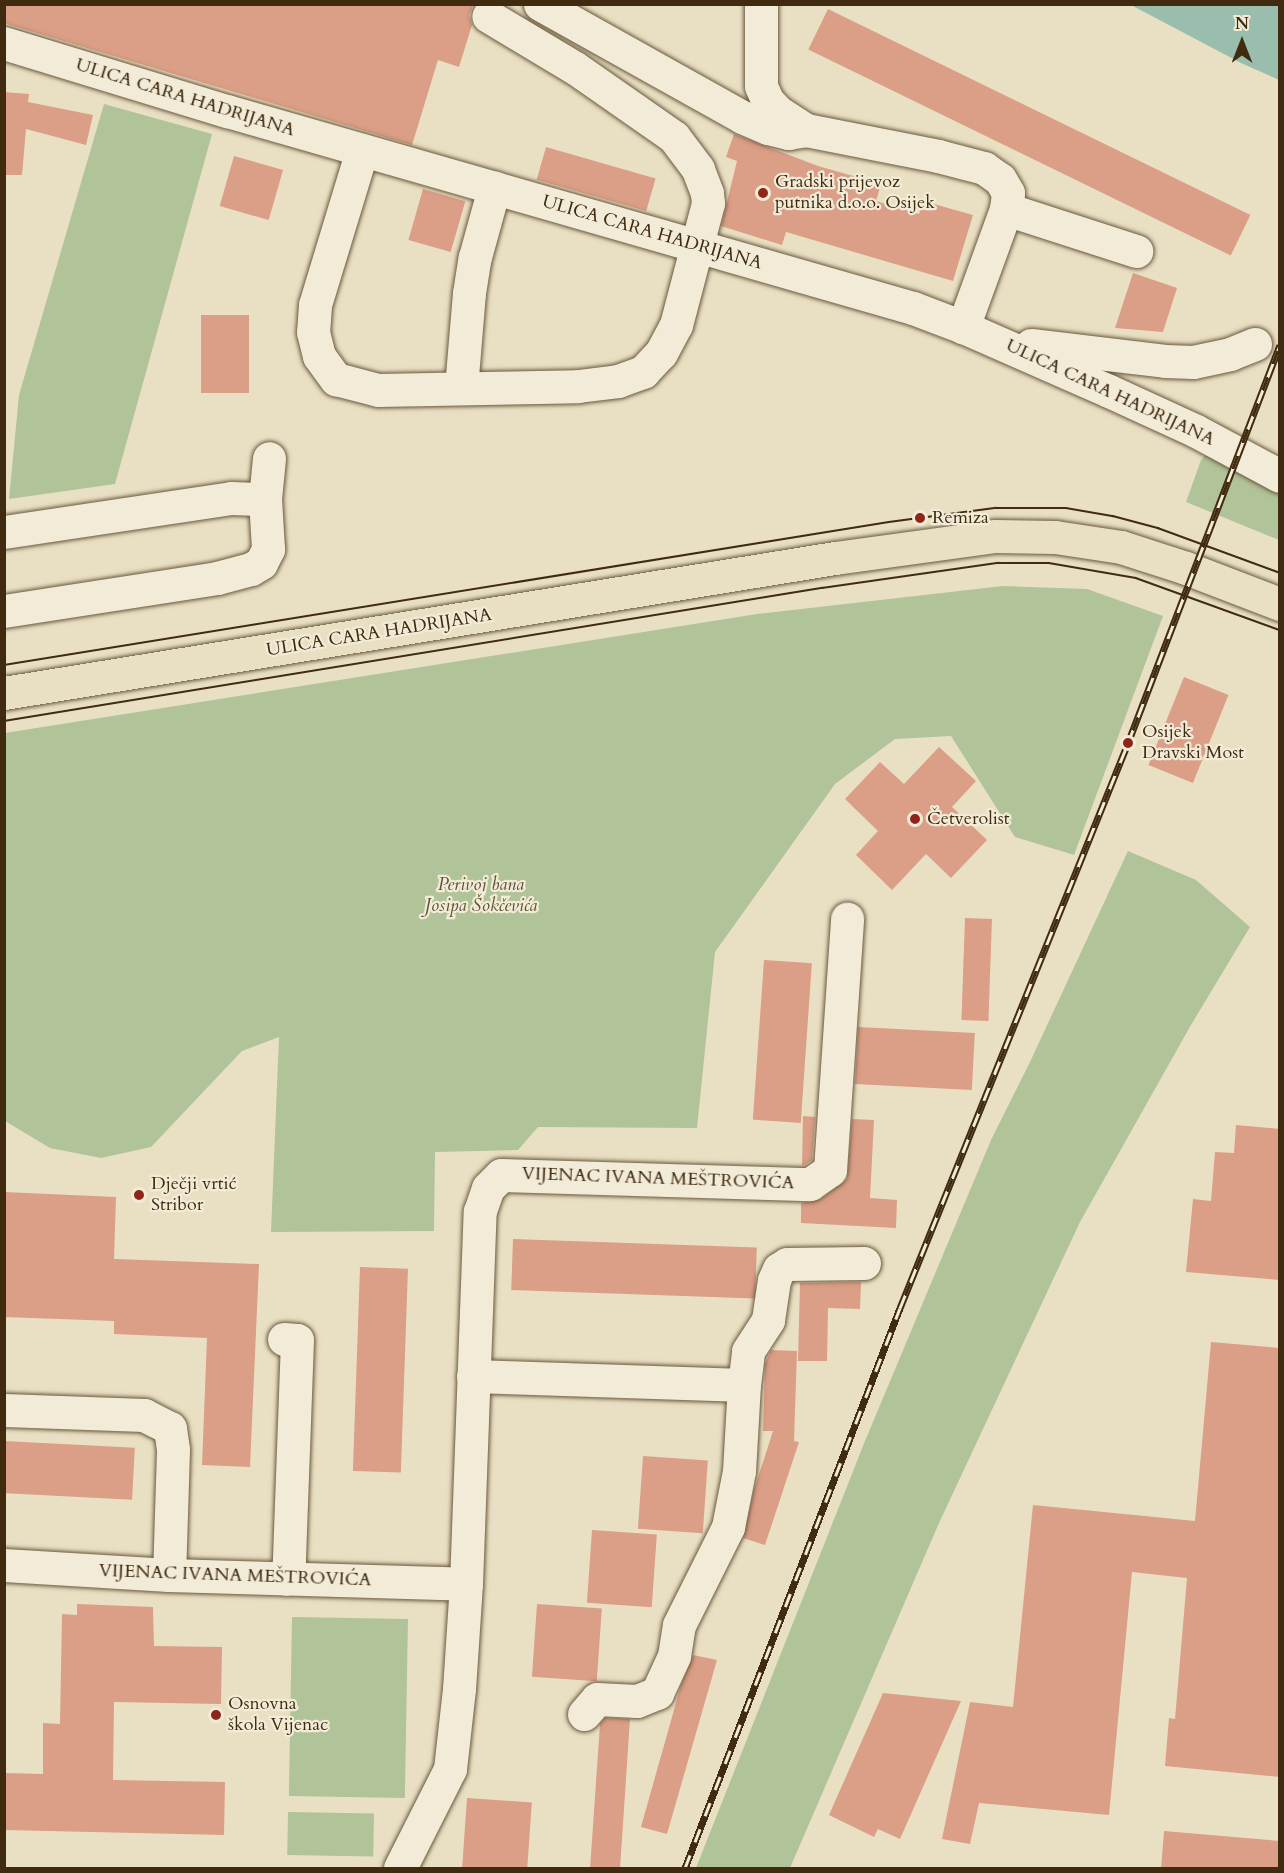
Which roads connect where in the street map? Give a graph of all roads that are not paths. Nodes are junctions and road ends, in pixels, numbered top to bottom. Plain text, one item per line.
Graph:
1 (540, 4) edge
2 (761, 4) edge
3 (488, 16) dead end
4 (4, 44) edge
5 (806, 130) junction
6 (362, 150) junction
7 (494, 188) junction
8 (1006, 209) junction
9 (697, 246) junction
10 (1136, 251) dead end
11 (963, 327) junction
12 (999, 342) junction
13 (1255, 344) dead end
14 (461, 388) junction
15 (269, 458) dead end
16 (1280, 476) edge
17 (265, 499) junction
18 (4, 532) edge
19 (1280, 604) edge
20 (4, 611) edge
21 (4, 693) edge
22 (847, 919) dead end
23 (864, 1263) dead end
24 (284, 1339) dead end
25 (473, 1376) junction
26 (744, 1385) junction
27 (4, 1410) edge
28 (4, 1565) edge
29 (169, 1575) junction
30 (286, 1579) junction
31 (466, 1584) junction
32 (584, 1714) dead end
33 (400, 1869) edge

1 - 5 street
2 - 5 street
3 - 9 street
4 - 6 street, ULICA CARA HADRIJANA
5 - 8 street
6 - 7 street, ULICA CARA HADRIJANA
6 - 14 street
7 - 9 street, ULICA CARA HADRIJANA
7 - 14 street
8 - 10 street
8 - 11 street
9 - 11 street, ULICA CARA HADRIJANA
9 - 14 street
11 - 12 street, ULICA CARA HADRIJANA
12 - 13 street
12 - 16 street, ULICA CARA HADRIJANA
15 - 17 street
17 - 18 street
17 - 20 street
19 - 21 main road, ULICA CARA HADRIJANA
22 - 25 street, VIJENAC IVANA MEŠTROVIĆA
23 - 26 street
24 - 30 street
25 - 26 street
25 - 31 street, VIJENAC IVANA MEŠTROVIĆA
26 - 32 street
27 - 29 street
28 - 29 street, VIJENAC IVANA MEŠTROVIĆA
29 - 30 street, VIJENAC IVANA MEŠTROVIĆA
30 - 31 street, VIJENAC IVANA MEŠTROVIĆA
31 - 33 street, VIJENAC IVANA MEŠTROVIĆA

